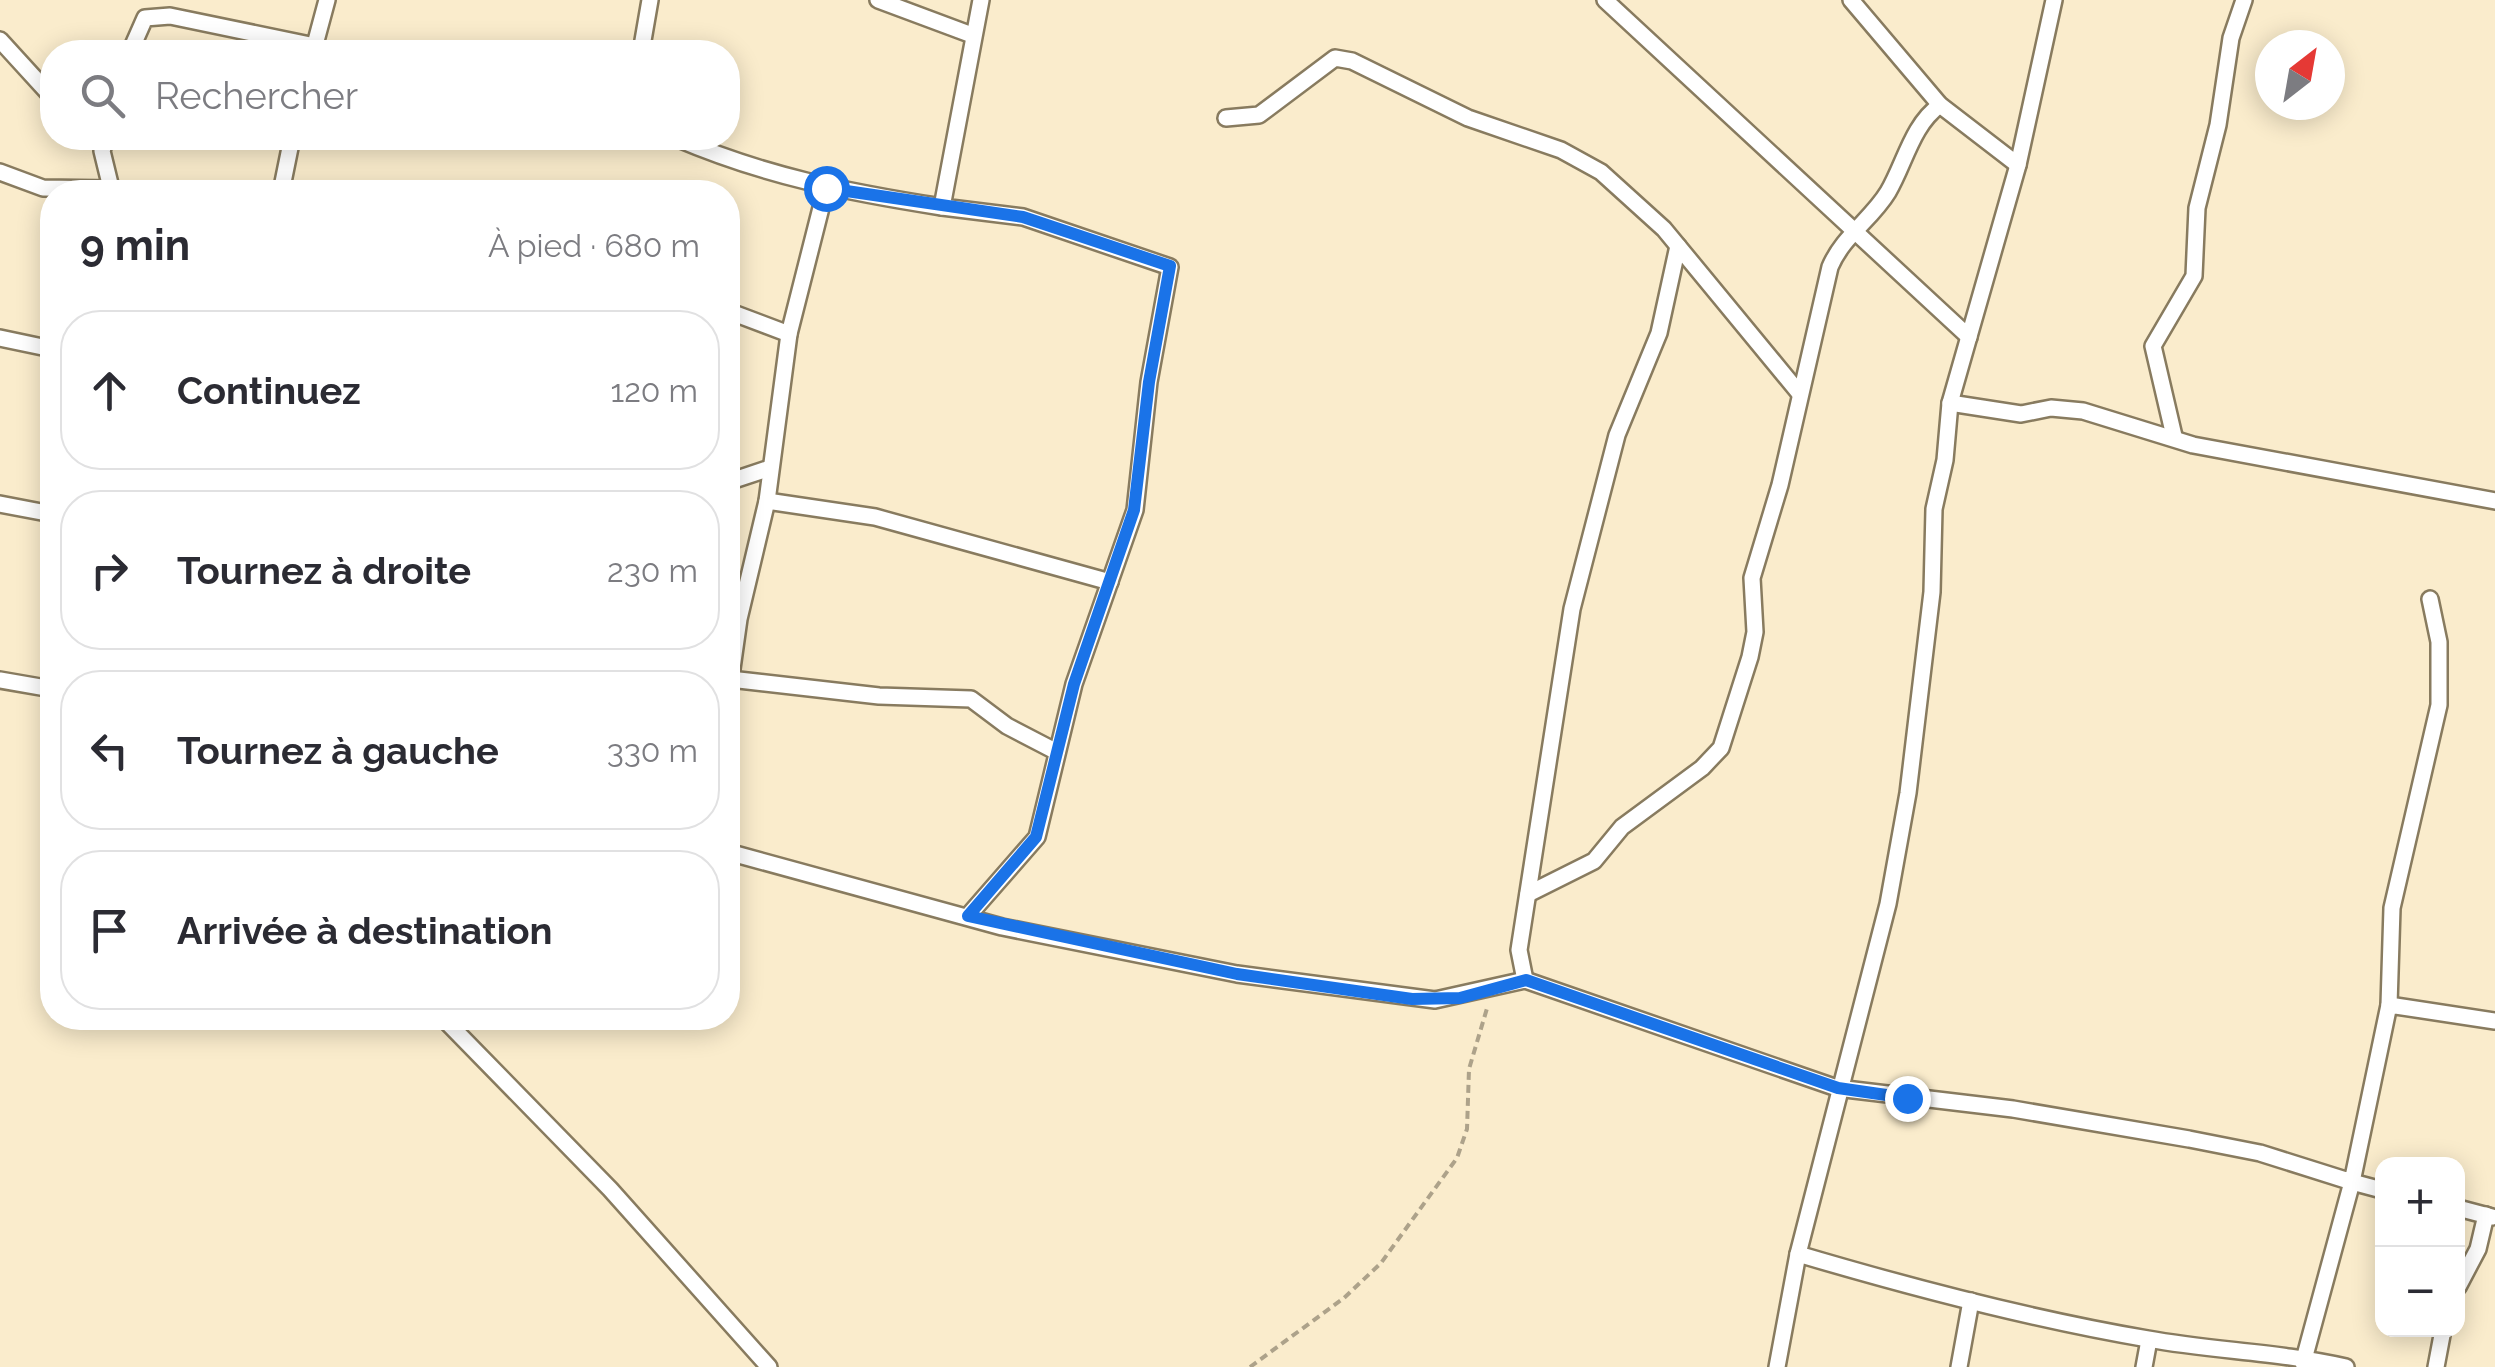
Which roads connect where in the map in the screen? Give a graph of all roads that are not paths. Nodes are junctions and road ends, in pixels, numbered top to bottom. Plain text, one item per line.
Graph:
1 (327, 0) edge
2 (650, 0) edge
3 (878, 0) edge
4 (981, 0) edge
5 (1605, 0) edge
6 (1851, 0) edge
7 (1875, 0) edge
8 (2054, 0) edge
9 (2244, 0) edge
10 (1871, 20) junction
11 (972, 34) junction
12 (0, 40) edge
13 (135, 40) edge
14 (275, 40) edge
15 (316, 40) edge
16 (642, 40) edge
17 (40, 84) edge
18 (1940, 104) junction
19 (1226, 118) dead end
20 (105, 150) edge
21 (290, 150) edge
22 (704, 150) edge
23 (2018, 164) junction
24 (0, 172) edge
25 (111, 180) edge
26 (283, 180) edge
27 (40, 187) edge
28 (826, 188) junction
29 (942, 207) junction
30 (1853, 230) junction
31 (1678, 246) junction
32 (740, 316) edge
33 (789, 334) junction
34 (1968, 337) junction
35 (0, 338) edge
36 (40, 346) edge
37 (1800, 394) junction
38 (1950, 403) junction
39 (2174, 436) junction
40 (770, 468) junction
41 (740, 478) edge
42 (767, 501) junction
43 (2495, 501) edge
44 (0, 504) edge
45 (40, 512) edge
46 (1110, 582) junction
47 (2430, 599) dead end
48 (740, 611) edge
49 (740, 674) edge
50 (0, 680) edge
51 (40, 687) edge
52 (1058, 752) junction
53 (740, 852) edge
54 (1528, 894) junction
55 (968, 916) junction
56 (1526, 980) junction
57 (2389, 1004) junction
58 (2495, 1021) edge
59 (455, 1030) edge
60 (1838, 1088) junction
61 (2352, 1182) junction
62 (2375, 1188) edge
63 (2465, 1210) edge
64 (2490, 1216) edge
65 (1798, 1254) junction
66 (2465, 1274) edge
67 (1971, 1301) junction
68 (2442, 1337) edge
69 (2150, 1340) junction
70 (2303, 1362) edge
71 (769, 1367) edge
72 (1777, 1367) edge
73 (1959, 1367) edge
74 (2144, 1367) edge
75 (2346, 1367) edge
76 (2436, 1367) edge

1 - 15 street
2 - 16 street
3 - 11 street
4 - 11 street
5 - 30 street
6 - 10 street
7 - 10 street
8 - 23 street
9 - 39 street
10 - 18 street
11 - 29 street
12 - 17 street
13 - 14 street
18 - 23 street
18 - 30 street
19 - 31 street
20 - 25 street
21 - 26 street
22 - 28 street
23 - 34 street
24 - 27 street
28 - 29 street
28 - 33 street
29 - 46 street
30 - 34 street
30 - 37 street
31 - 37 street
31 - 54 street
32 - 33 street
33 - 40 street
34 - 38 street
35 - 36 street
37 - 54 street
38 - 39 street
38 - 60 street
39 - 43 street
40 - 41 street
40 - 42 street
42 - 46 street
42 - 48 street
44 - 45 street
46 - 52 street
47 - 57 street
49 - 52 street
50 - 51 street
52 - 55 street
53 - 55 street
54 - 56 street
55 - 56 street
56 - 60 street
57 - 58 street
57 - 61 street
59 - 71 street
60 - 61 street
60 - 65 street
61 - 62 street
61 - 70 street
63 - 64 street
64 - 66 street
65 - 67 street
65 - 72 street
67 - 69 street
67 - 73 street
68 - 76 street
69 - 70 street
69 - 74 street
70 - 75 street

